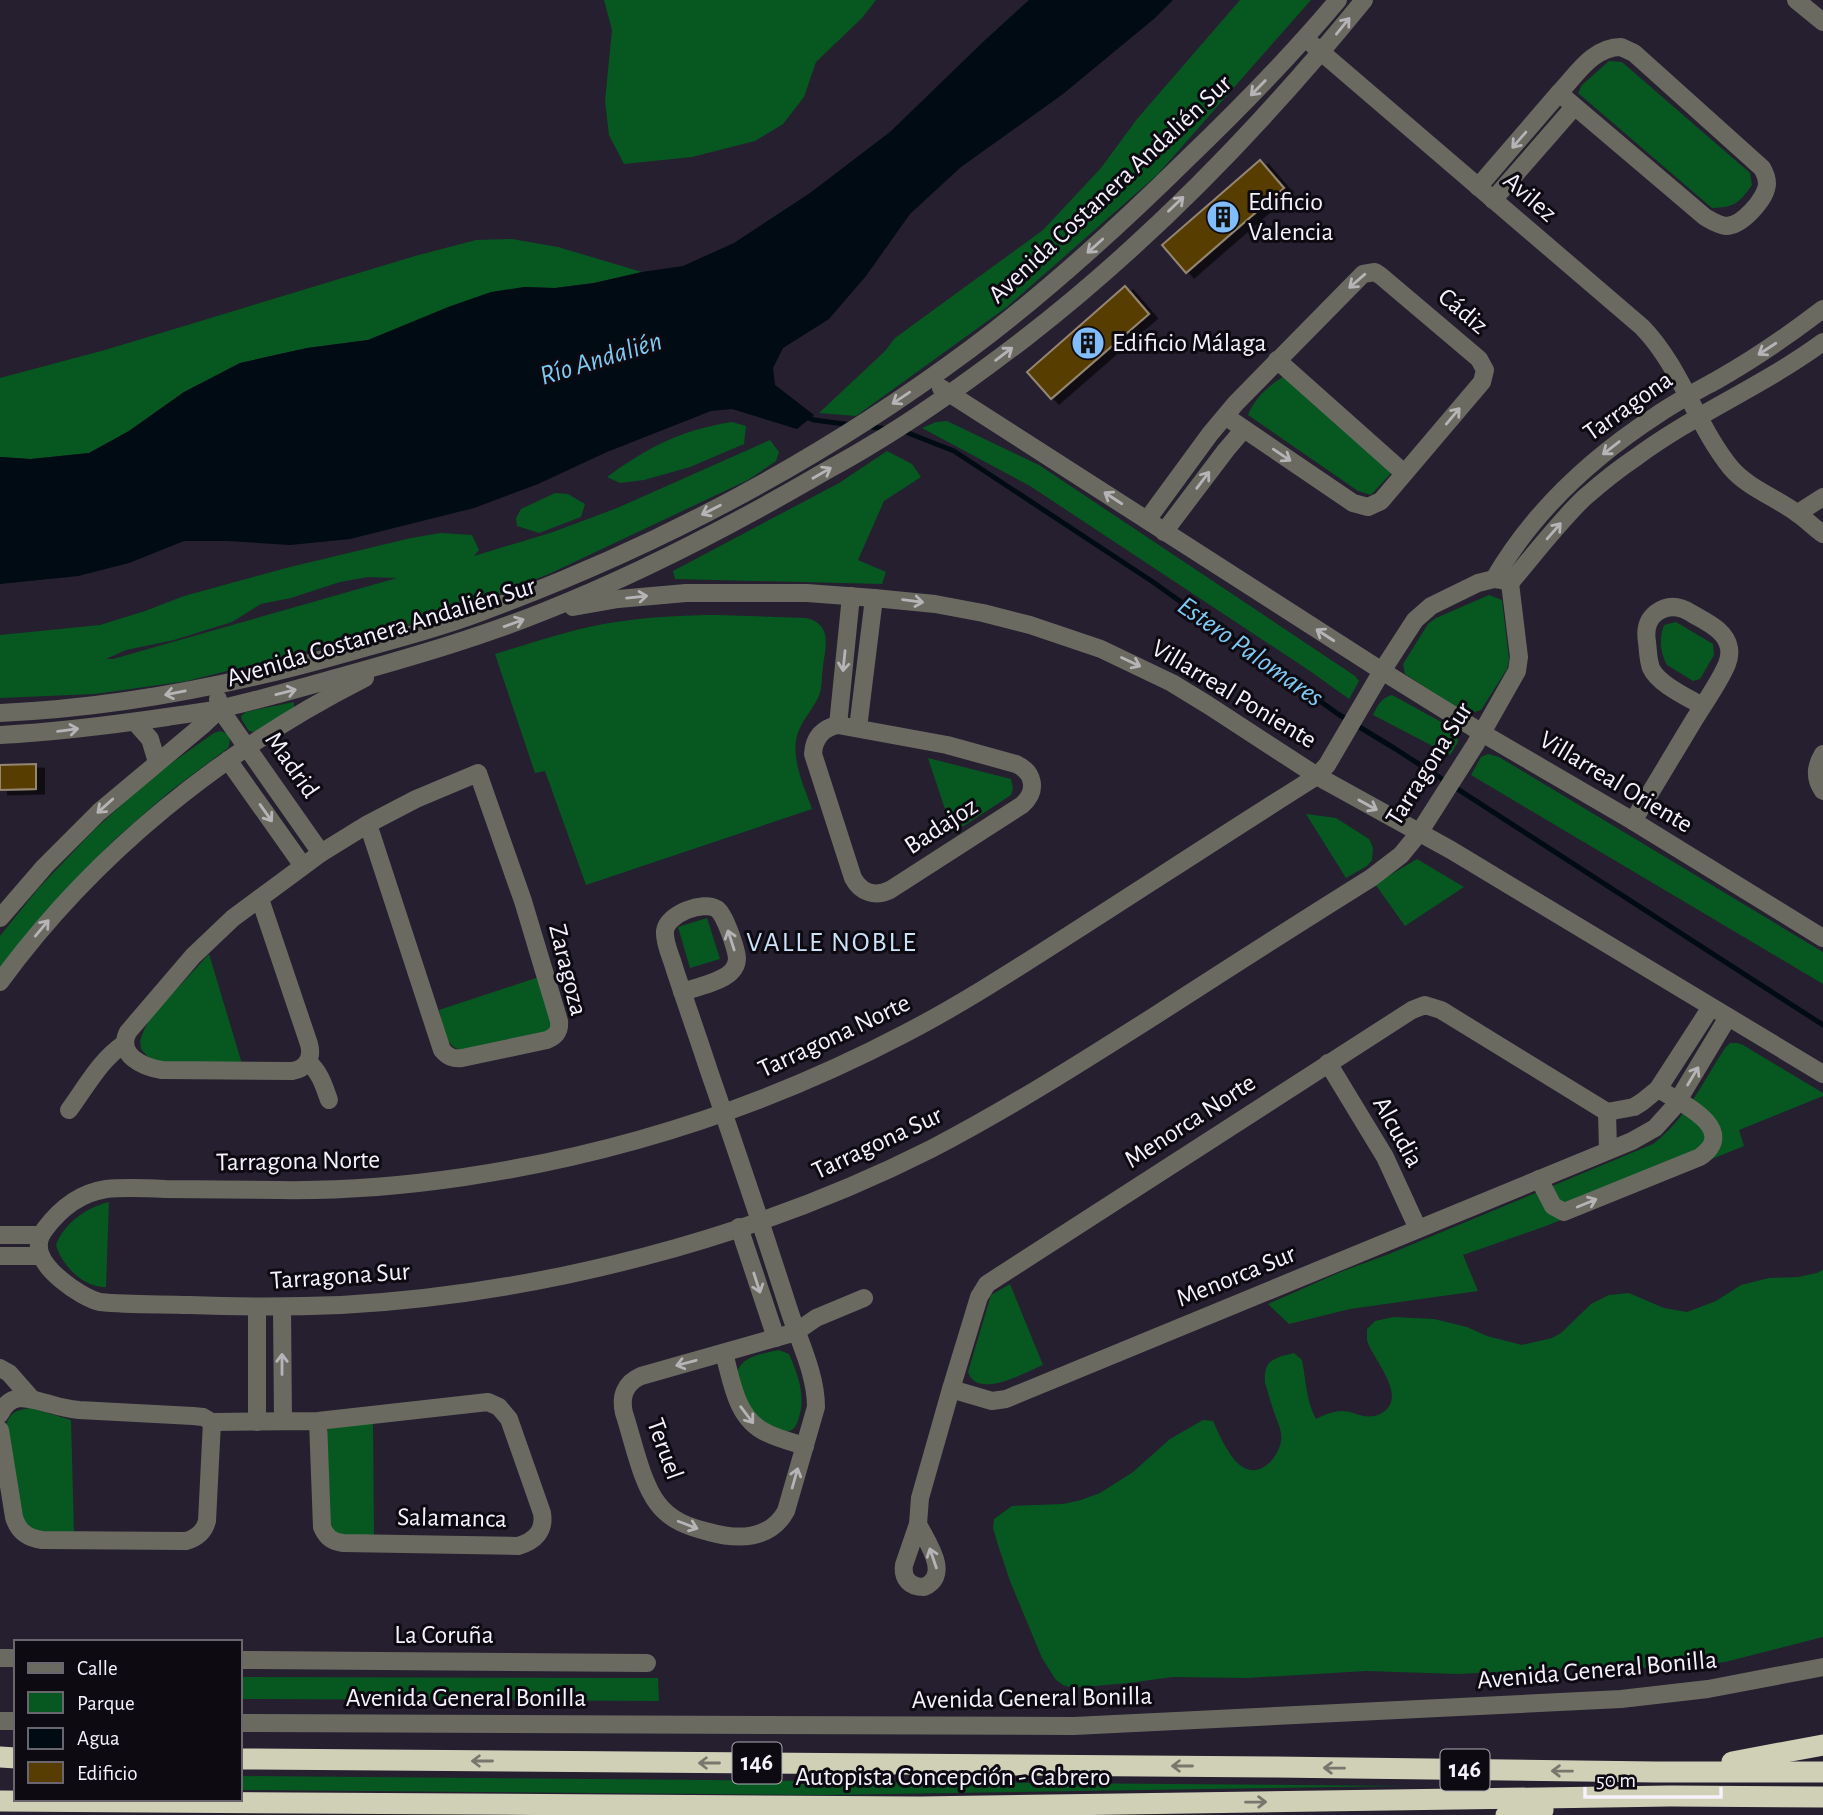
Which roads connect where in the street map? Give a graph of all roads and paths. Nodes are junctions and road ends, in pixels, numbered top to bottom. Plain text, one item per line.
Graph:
1 (1338, 0) edge
2 (1364, 0) edge
3 (1797, 0) edge
4 (1823, 22) edge
5 (1305, 39) junction
6 (1321, 52) junction
7 (1559, 93) junction
8 (1574, 107) junction
9 (1478, 187) junction
10 (1493, 200) junction
11 (1823, 309) edge
12 (1823, 342) edge
13 (1277, 360) junction
14 (928, 380) junction
15 (949, 394) junction
16 (1687, 396) junction
17 (1225, 416) junction
18 (1699, 418) junction
19 (1244, 429) junction
20 (1404, 473) junction
21 (1823, 497) edge
22 (1798, 513) junction
23 (1147, 520) junction
24 (1164, 532) junction
25 (1823, 534) edge
26 (1502, 581) junction
27 (851, 596) junction
28 (874, 598) junction
29 (545, 611) junction
30 (402, 659) junction
31 (1382, 671) junction
32 (215, 685) junction
33 (1702, 706) junction
34 (220, 709) junction
35 (0, 713) edge
36 (135, 722) junction
37 (838, 725) junction
38 (858, 728) junction
39 (1482, 733) junction
40 (0, 735) edge
41 (248, 747) junction
42 (1823, 754) edge
43 (228, 760) junction
44 (157, 762) junction
45 (1317, 776) junction
46 (1823, 791) edge
47 (1633, 821) junction
48 (369, 824) junction
49 (1419, 833) junction
50 (321, 853) junction
51 (303, 866) junction
52 (260, 899) junction
53 (0, 918) edge
54 (1823, 938) edge
55 (0, 982) edge
56 (682, 992) junction
57 (1711, 1007) junction
58 (1728, 1017) junction
59 (124, 1044) junction
60 (308, 1062) junction
61 (1328, 1063) junction
62 (1823, 1074) edge
63 (1658, 1089) junction
64 (329, 1100) dead end
65 (1678, 1101) junction
66 (69, 1110) dead end
67 (1607, 1112) junction
68 (724, 1114) junction
69 (1608, 1150) junction
70 (1539, 1179) junction
71 (760, 1220) junction
72 (740, 1227) junction
73 (1418, 1229) junction
74 (0, 1235) edge
75 (41, 1235) junction
76 (0, 1256) edge
77 (41, 1256) junction
78 (864, 1298) dead end
79 (257, 1307) junction
80 (282, 1307) junction
81 (796, 1332) junction
82 (776, 1338) junction
83 (724, 1353) junction
84 (0, 1368) edge
85 (951, 1389) junction
86 (31, 1398) junction
87 (0, 1415) edge
88 (282, 1421) junction
89 (318, 1421) junction
90 (212, 1422) junction
91 (257, 1422) junction
92 (0, 1430) edge
93 (805, 1446) junction
94 (918, 1524) dead end
95 (242, 1660) edge
96 (647, 1663) dead end
97 (1823, 1668) edge
98 (242, 1723) edge
99 (1823, 1745) edge
100 (242, 1759) edge
101 (1655, 1772) junction
102 (1823, 1772) edge
103 (1670, 1796) junction
104 (1823, 1797) edge
105 (0, 1801) edge
106 (1506, 1815) edge

1 - 5 street, Avenida Costanera Andalién Sur
6 -> 2 street, Avenida Costanera Andalién Sur
3 - 4 street
5 - 6 street, Avilez
5 -> 14 street, Avenida Costanera Andalién Sur
6 - 9 street, Avilez
15 -> 6 street, Avenida Costanera Andalién Sur
7 - 8 street
7 - 8 street
7 -> 9 street
8 - 10 street
9 - 10 street, Avilez
10 - 16 street, Avilez
11 -> 16 street, Tarragona
12 - 18 street, Tarragona
13 - 17 street, Cádiz
13 - 20 street
20 -> 13 street, Cádiz
14 - 15 street, Villarreal Oriente
14 -> 32 street, Avenida Costanera Andalién Sur
23 -> 15 street, Villarreal Oriente
29 -> 15 street, Avenida Costanera Andalién Sur
16 - 18 street, Avilez
16 -> 26 street, Tarragona
17 - 19 street, Cádiz
17 - 23 street, Cádiz
18 - 22 street, Avilez
26 -> 18 street, Tarragona
19 -> 20 street, Cádiz
24 -> 19 street
21 - 22 street
22 - 25 street, Avilez
23 - 24 street, Villarreal Oriente
31 -> 24 street, Villarreal Oriente
26 - 31 street, Tarragona Norte
26 - 39 street, Tarragona Sur
27 - 28 street, Villarreal Poniente
29 -> 27 street, Villarreal Poniente
27 -> 37 street
28 - 38 street
28 -> 45 street, Villarreal Poniente
30 -> 29 street, Avenida Costanera Andalién Sur
34 -> 30 street, Avenida Costanera Andalién Sur
30 - 41 street
31 - 39 street, Villarreal Oriente
31 - 45 street, Tarragona Norte
32 - 34 street, Madrid
32 -> 35 street, Avenida Costanera Andalién Sur
33 - 33 street
33 - 47 street
34 - 36 street, Avenida Costanera Andalién Sur
34 - 41 street, Madrid
34 - 44 street
40 -> 36 street, Avenida Costanera Andalién Sur
36 - 44 street
37 - 38 street, Badajoz
37 - 38 street, Badajoz
39 - 47 street, Villarreal Oriente
39 - 49 street, Tarragona Sur
41 - 43 street
41 - 50 street, Madrid
42 - 46 street
43 -> 51 street, Madrid
55 -> 43 street
44 -> 53 street
45 -> 49 street, Villarreal Poniente
45 - 68 street, Tarragona Norte
47 - 54 street, Villarreal Oriente
48 - 48 street, Zaragoza
48 - 50 street, Zaragoza
49 - 57 street, Villarreal Poniente
49 - 71 street, Tarragona Sur
50 - 51 street
51 - 52 street
52 - 59 street
52 - 60 street
56 -> 56 street
56 - 68 street, Teruel
57 - 58 street, Villarreal Poniente
57 - 63 street
58 - 62 street, Villarreal Poniente
65 -> 58 street, Menorca Sur
59 - 60 street
59 - 66 street
60 - 64 street
61 - 67 street, Menorca Norte
61 - 73 street, Alcudia
61 - 85 street, Menorca Norte
63 - 65 street
63 - 67 street
65 - 69 street, Menorca Sur
70 -> 65 street
67 - 69 street
68 - 71 street, Teruel
68 - 75 street, Tarragona Norte
69 - 70 street, Menorca Sur
70 - 73 street, Menorca Sur
71 - 72 street, Tarragona Sur
71 - 81 street, Teruel
72 - 80 street, Tarragona Sur
72 -> 82 street
73 - 85 street, Menorca Sur
74 - 75 street
75 - 77 street
76 - 77 street
77 - 79 street, Tarragona Sur
78 - 81 street, Teruel
79 - 80 street, Tarragona Sur
79 - 91 street
88 -> 80 street
81 - 82 street, Teruel
81 - 93 street, Teruel
82 - 83 street, Teruel
83 -> 93 street
83 -> 93 street, Teruel
84 - 86 street
85 - 94 street, Menorca Norte
86 - 87 street
86 - 90 street, Salamanca
88 - 89 street, Salamanca
88 - 91 street, Salamanca
89 - 89 street, Salamanca
90 - 91 street, Salamanca
90 - 92 street
95 - 96 street, La Coruña
97 - 98 street, Avenida General Bonilla
99 - 101 highway
101 -> 100 highway, Autopista Concepción - Cabrero / 146
101 - 102 highway, Autopista Concepción - Cabrero / 146
103 - 104 highway, Autopista Concepción - Cabrero / 146
105 -> 103 highway, Autopista Concepción - Cabrero / 146
103 - 106 highway

